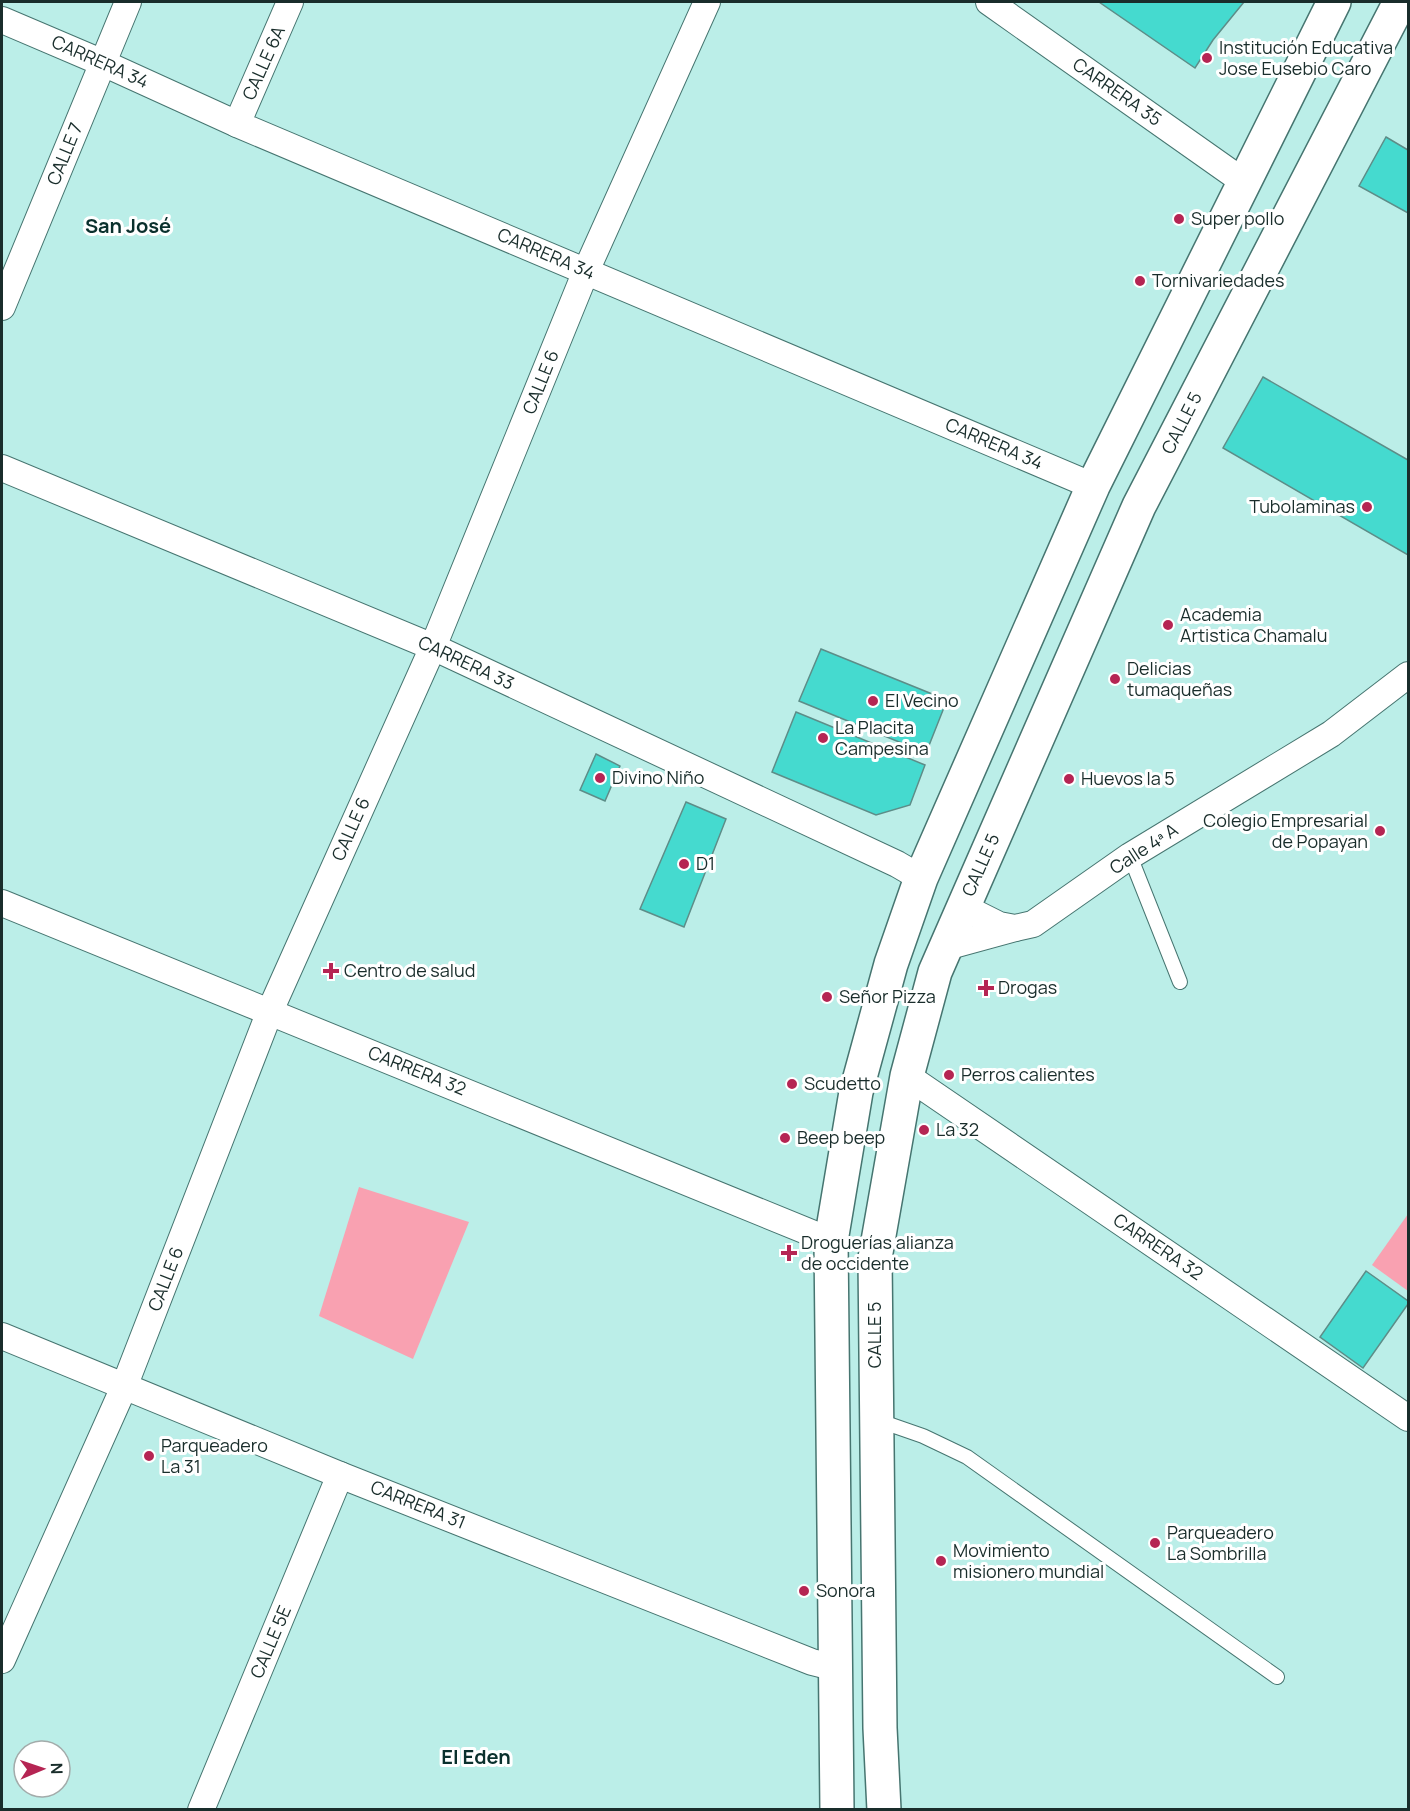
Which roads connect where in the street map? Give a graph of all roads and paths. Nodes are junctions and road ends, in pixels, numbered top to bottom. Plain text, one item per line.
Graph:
1 (128, 2) edge
2 (290, 2) edge
3 (706, 2) edge
4 (989, 2) edge
5 (1334, 2) edge
6 (1400, 2) edge
7 (2, 20) edge
8 (103, 63) junction
9 (237, 124) junction
10 (1244, 182) junction
11 (586, 271) junction
12 (2, 307) edge
13 (2, 468) edge
14 (1093, 486) junction
15 (433, 647) junction
16 (1408, 675) edge
17 (1130, 856) junction
18 (921, 878) junction
19 (2, 903) edge
20 (963, 907) junction
21 (1015, 928) junction
22 (946, 947) junction
23 (1180, 982) dead end
24 (270, 1011) junction
25 (907, 1076) junction
26 (831, 1241) junction
27 (2, 1336) edge
28 (124, 1387) junction
29 (1408, 1418) edge
30 (876, 1419) junction
31 (340, 1474) junction
32 (2, 1660) edge
33 (836, 1668) junction
34 (1277, 1677) dead end
35 (201, 1809) edge
36 (837, 1809) edge
37 (884, 1809) edge

1 - 8 street, CALLE 7
2 - 9 street, CALLE 6A
3 - 11 street, CALLE 6
4 - 10 street, CARRERA 35
5 - 10 main road
6 - 20 main road, CALLE 5
7 - 8 street, CARRERA 34
8 - 9 street, CARRERA 34
8 - 12 street, CALLE 7
9 - 11 street, CARRERA 34
10 - 14 main road
11 - 14 street, CARRERA 34
11 - 15 street, CALLE 6
13 - 15 street, CARRERA 33
14 - 18 main road
15 - 18 street, CARRERA 33
15 - 24 street, CALLE 6
16 - 17 street, Calle 4ª A
17 - 21 street, Calle 4ª A
17 - 23 lane
18 - 26 main road
19 - 24 street, CARRERA 32
20 - 21 street
20 - 22 main road, CALLE 5
21 - 22 street, Calle 4ª A
22 - 25 main road, CALLE 5
24 - 26 street, CARRERA 32
24 - 28 street, CALLE 6
25 - 29 street, CARRERA 32
25 - 30 main road, CALLE 5
26 - 33 main road
27 - 28 street, CARRERA 31
28 - 31 street, CARRERA 31
28 - 32 street, CALLE 6
30 - 34 lane
30 - 37 main road, CALLE 5
31 - 33 street, CARRERA 31
31 - 35 street, CALLE 5E
33 - 36 main road

